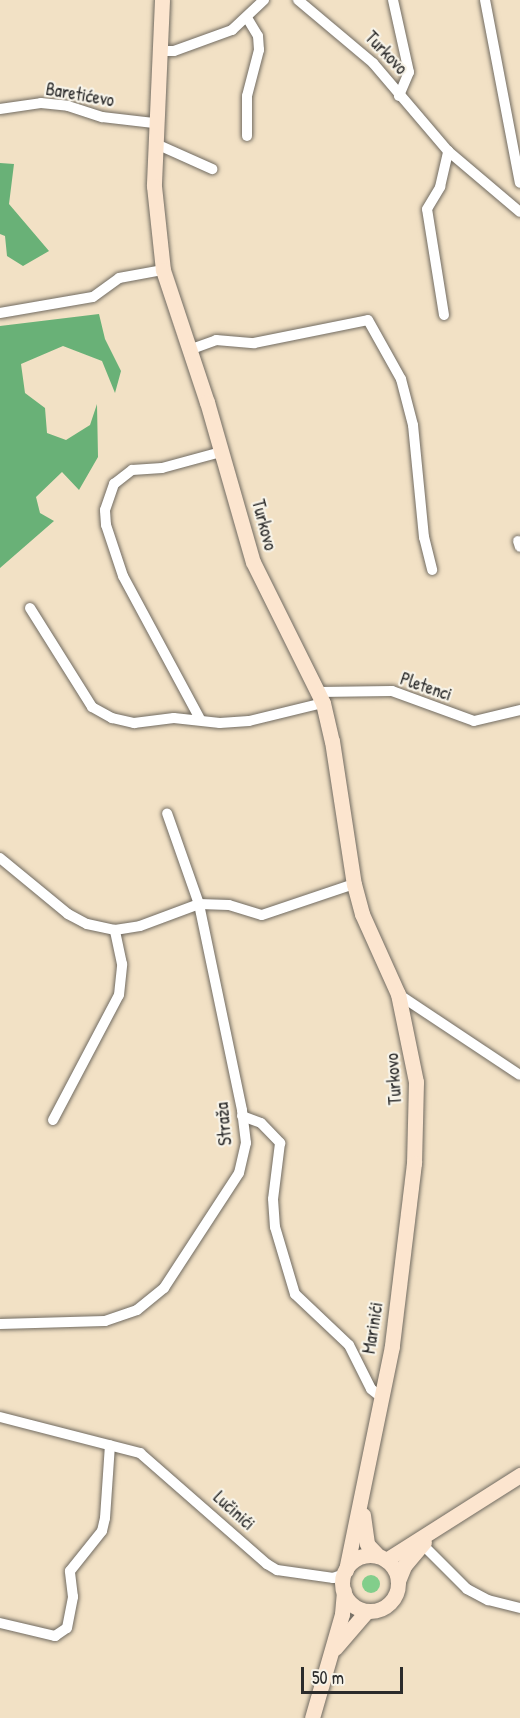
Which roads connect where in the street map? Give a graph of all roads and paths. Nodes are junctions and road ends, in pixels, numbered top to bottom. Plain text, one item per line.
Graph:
1 (162, 0) edge
2 (264, 0) edge
3 (298, 0) edge
4 (393, 0) edge
5 (485, 0) edge
6 (247, 18) junction
7 (160, 51) junction
8 (399, 96) junction
9 (0, 109) edge
10 (154, 123) junction
11 (247, 136) dead end
12 (154, 143) junction
13 (448, 151) junction
14 (212, 169) dead end
15 (520, 183) edge
16 (519, 205) edge
17 (163, 270) junction
18 (0, 313) edge
19 (444, 315) dead end
20 (189, 350) junction
21 (221, 452) junction
22 (432, 570) dead end
23 (30, 608) dead end
24 (321, 697) junction
25 (520, 710) edge
26 (200, 719) junction
27 (167, 813) dead end
28 (0, 858) edge
29 (354, 884) junction
30 (199, 904) junction
31 (115, 930) junction
32 (398, 994) junction
33 (520, 1075) edge
34 (243, 1116) junction
35 (53, 1119) dead end
36 (414, 1163) joint
37 (0, 1324) edge
38 (381, 1397) junction
39 (0, 1417) edge
40 (110, 1445) junction
41 (520, 1475) edge
42 (362, 1497) junction
43 (433, 1532) junction
44 (422, 1544) junction
45 (382, 1558) junction
46 (345, 1572) junction
47 (398, 1581) junction
48 (344, 1590) junction
49 (520, 1608) edge
50 (367, 1611) junction
51 (0, 1623) edge
52 (328, 1658) junction
53 (312, 1718) edge

1 - 7 main road, Turkovo
2 - 6 street
3 - 8 street, Turkovo
4 - 8 street
5 - 15 street
6 - 7 street
6 - 11 street
7 - 10 main road, Turkovo
8 - 13 street, Turkovo
9 - 10 street, Baretićevo
10 - 12 main road, Turkovo
12 - 14 street
12 - 17 main road, Turkovo
13 - 16 street, Turkovo
13 - 19 street
17 - 18 street
17 - 20 main road, Turkovo
20 - 21 main road, Turkovo
20 - 22 street
21 - 24 main road, Turkovo
21 - 26 street
23 - 26 street, Pletenci
24 - 25 street, Pletenci
24 - 26 street, Pletenci
24 - 29 main road, Turkovo
27 - 30 street, Straža
28 - 31 street
29 - 30 street
29 - 32 main road, Turkovo
30 - 31 street
30 - 34 street, Straža
31 - 35 street
32 - 33 street
32 - 36 main road, Turkovo
34 - 37 street, Straža
34 - 38 street
36 - 38 main road, Marinići
38 - 42 main road, Marinići
39 - 40 street, Lučinići
40 - 46 street, Lučinići
40 - 51 street
41 - 43 main road, Marinići
42 - 45 main road, Marinići
42 - 46 main road, Marinići
43 - 44 main road, Marinići
43 - 45 main road, Marinići
44 - 47 main road, Marinići
44 - 49 street
45 - 46 main road, Marinići
45 - 47 main road, Marinići
46 - 48 main road, Marinići
47 - 50 main road, Marinići
48 - 50 main road
48 - 52 main road, Marinići
50 - 52 main road, Marinići
52 - 53 main road, Marinići

